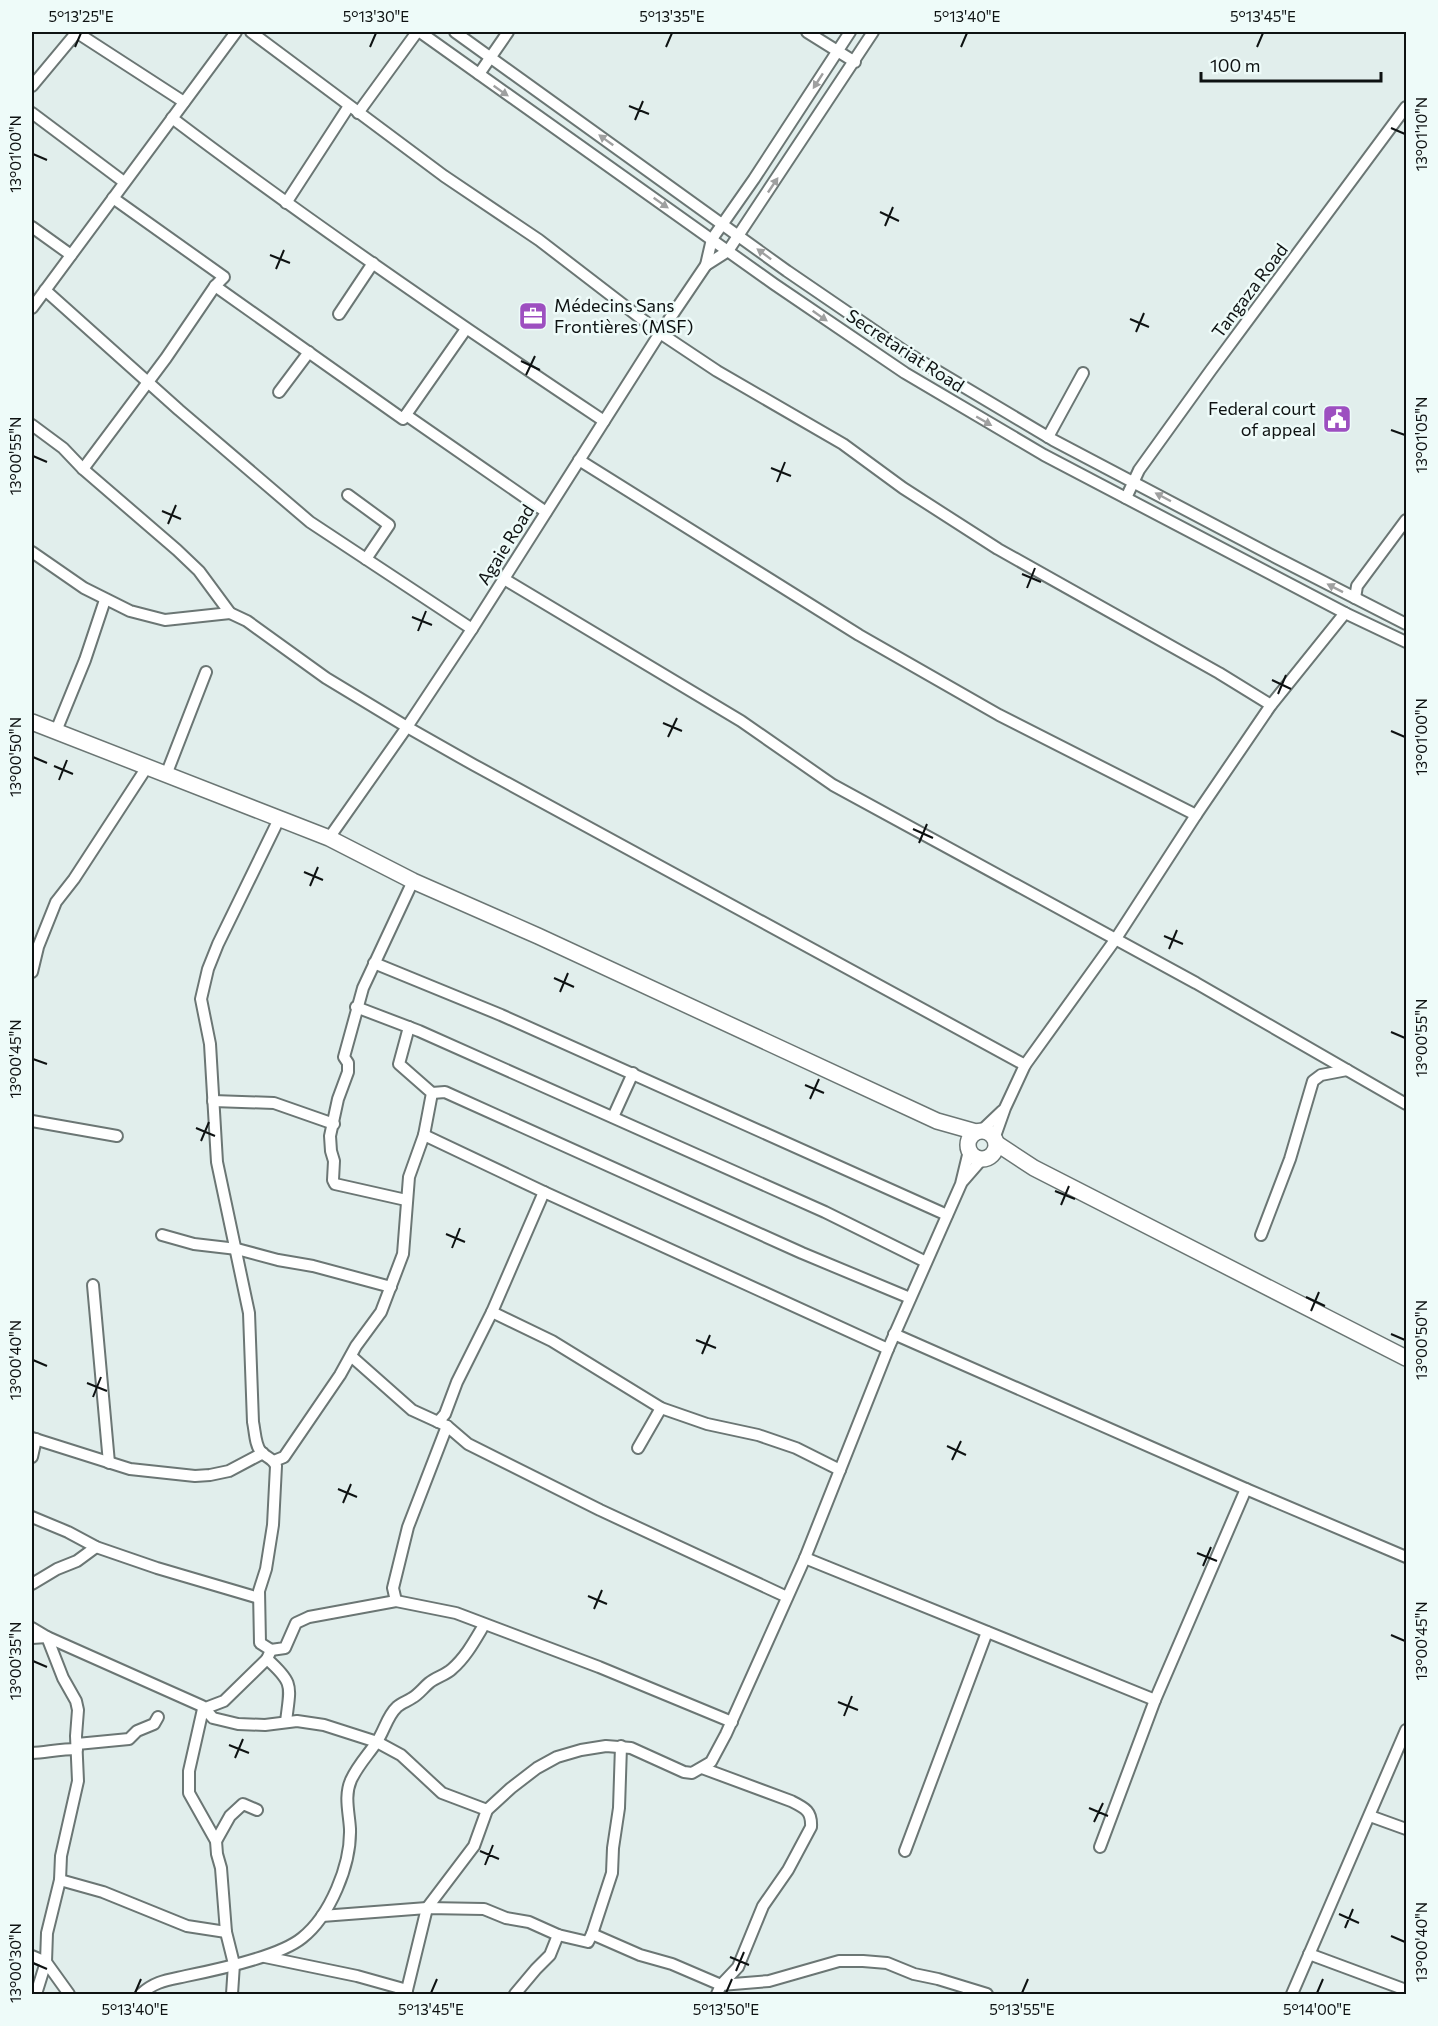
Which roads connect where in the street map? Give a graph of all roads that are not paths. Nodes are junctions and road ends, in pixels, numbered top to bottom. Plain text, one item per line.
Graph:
1 (76, 32) edge
2 (236, 32) edge
3 (251, 32) edge
4 (419, 32) edge
5 (455, 32) edge
6 (508, 32) edge
7 (807, 32) edge
8 (850, 32) edge
9 (873, 32) edge
10 (838, 51) junction
11 (491, 57) junction
12 (855, 62) junction
13 (478, 74) junction
14 (32, 86) edge
15 (184, 102) junction
16 (348, 106) junction
17 (1407, 107) edge
18 (32, 113) edge
19 (358, 113) junction
20 (172, 118) junction
21 (124, 182) junction
22 (113, 198) junction
23 (286, 203) junction
24 (722, 223) junction
25 (32, 227) edge
26 (739, 235) junction
27 (712, 239) junction
28 (728, 251) junction
29 (71, 255) junction
30 (373, 264) junction
31 (706, 265) junction
32 (215, 286) junction
33 (45, 290) junction
34 (32, 308) edge
35 (339, 314) dead end
36 (466, 329) junction
37 (660, 333) junction
38 (309, 352) junction
39 (1083, 373) dead end
40 (148, 381) junction
41 (279, 392) dead end
42 (406, 415) junction
43 (604, 422) junction
44 (32, 425) edge
45 (1048, 437) junction
46 (579, 460) junction
47 (82, 469) junction
48 (1134, 482) junction
49 (348, 495) dead end
50 (1126, 498) junction
51 (546, 512) junction
52 (1407, 520) edge
53 (32, 552) edge
54 (366, 559) junction
55 (504, 579) junction
56 (1355, 598) junction
57 (105, 600) junction
58 (230, 613) junction
59 (1345, 613) junction
60 (1407, 624) edge
61 (472, 629) junction
62 (1407, 642) edge
63 (206, 672) dead end
64 (1271, 705) junction
65 (32, 722) edge
66 (407, 728) junction
67 (56, 731) junction
68 (147, 767) junction
69 (166, 775) junction
70 (1196, 814) junction
71 (279, 819) junction
72 (329, 838) junction
73 (413, 881) junction
74 (1115, 940) junction
75 (374, 963) junction
76 (32, 972) edge
77 (356, 1007) junction
78 (409, 1027) junction
79 (1025, 1065) junction
80 (1347, 1070) junction
81 (633, 1073) junction
82 (432, 1093) junction
83 (213, 1101) junction
84 (1407, 1104) edge
85 (613, 1117) junction
86 (32, 1121) edge
87 (334, 1124) junction
88 (424, 1135) junction
89 (117, 1136) dead end
90 (982, 1144) junction
91 (544, 1192) junction
92 (406, 1200) junction
93 (946, 1215) junction
94 (1261, 1235) dead end
95 (162, 1236) dead end
96 (237, 1249) junction
97 (926, 1262) junction
98 (93, 1285) dead end
99 (391, 1287) junction
100 (910, 1298) junction
101 (492, 1312) junction
102 (894, 1334) junction
103 (888, 1348) junction
104 (351, 1356) junction
105 (1407, 1358) edge
106 (661, 1408) junction
107 (442, 1424) junction
108 (34, 1439) edge
109 (638, 1448) dead end
110 (262, 1454) junction
111 (32, 1457) edge
112 (274, 1461) junction
113 (109, 1464) junction
114 (840, 1470) junction
115 (1246, 1489) junction
116 (32, 1517) edge
117 (96, 1547) junction
118 (1407, 1557) edge
119 (805, 1558) junction
120 (32, 1584) edge
121 (787, 1597) junction
122 (259, 1598) junction
123 (396, 1601) junction
124 (484, 1625) junction
125 (32, 1628) edge
126 (987, 1632) junction
127 (47, 1637) junction
128 (32, 1638) edge
129 (269, 1654) junction
130 (1155, 1700) junction
131 (203, 1709) junction
132 (158, 1717) dead end
133 (286, 1722) junction
134 (732, 1722) junction
135 (1407, 1730) edge
136 (377, 1742) junction
137 (77, 1746) junction
138 (621, 1746) junction
139 (32, 1753) edge
140 (702, 1768) junction
141 (257, 1810) dead end
142 (487, 1810) junction
143 (1370, 1816) junction
144 (1407, 1829) edge
145 (216, 1841) junction
146 (1100, 1847) dead end
147 (905, 1851) dead end
148 (60, 1880) junction
149 (427, 1908) junction
150 (322, 1916) junction
151 (226, 1932) junction
152 (592, 1934) junction
153 (558, 1935) junction
154 (1309, 1954) junction
155 (32, 1956) edge
156 (262, 1956) junction
157 (46, 1962) junction
158 (234, 1964) junction
159 (719, 1990) edge
160 (1407, 1990) edge
161 (406, 1992) edge
162 (985, 1994) edge
163 (36, 1995) edge
164 (69, 1995) edge
165 (141, 1995) edge
166 (232, 1995) edge
167 (515, 1995) edge
168 (1292, 1995) edge

1 - 14 street
1 - 15 street
2 - 15 street
3 - 16 street
4 - 13 street, Secretariat Road
4 - 19 street
5 - 11 street, Secretariat Road
6 - 11 street
7 - 10 street
8 - 10 street
9 - 12 street
10 - 12 street
10 -> 24 street
11 - 13 street
24 -> 11 street, Secretariat Road
26 -> 12 street
13 -> 27 street, Secretariat Road
15 - 20 street
16 - 19 street
16 - 23 street
17 - 48 street, Tangaza Road
18 - 21 street
19 - 37 street
20 - 21 street
20 - 23 street
21 - 22 street
22 - 29 street
22 - 32 street
23 - 30 street
24 - 26 street, Secretariat Road
24 - 27 street
25 - 29 street
26 - 28 street
45 -> 26 street, Secretariat Road
27 - 28 street, Secretariat Road
27 - 31 street
28 - 31 street
28 -> 50 street, Secretariat Road
29 - 33 street
30 - 35 street
30 - 36 street
31 - 37 street, Agaie Road
32 - 38 street
32 - 40 street
33 - 34 street
33 - 40 street
36 - 42 street
36 - 43 street
37 - 43 street, Agaie Road
37 - 64 street
38 - 41 street
38 - 42 street
39 - 45 street
40 - 47 street
40 - 54 street
42 - 51 street
43 - 46 street, Agaie Road
44 - 47 street
45 - 48 street, Secretariat Road
46 - 51 street, Agaie Road
46 - 70 street
47 - 58 street
48 - 50 street, Tangaza Road
56 -> 48 street, Secretariat Road
49 - 54 street
50 - 59 street, Secretariat Road
51 - 55 street, Agaie Road
52 - 56 street
53 - 57 street
54 - 61 street
55 - 61 street, Agaie Road
55 - 74 street
56 - 60 street, Secretariat Road
57 - 58 street
57 - 67 street
58 - 66 street
59 - 62 street, Secretariat Road
59 - 64 street
61 - 66 street, Agaie Road
63 - 69 street
64 - 70 street
65 - 67 street
66 - 72 street, Agaie Road
66 - 79 street
67 - 68 street
68 - 69 street
68 - 76 street
69 - 71 street
70 - 74 street
71 - 72 street
71 - 83 street
72 - 73 street
73 - 75 street
73 - 90 street
74 - 79 street
74 - 80 street
75 - 77 street
75 - 81 street
77 - 78 street
77 - 87 street
78 - 82 street
78 - 85 street
79 - 90 street
80 - 84 street
80 - 94 street
81 - 85 street
81 - 93 street
82 - 88 street
82 - 100 street
83 - 87 street
83 - 96 street
85 - 97 street
86 - 89 street
87 - 92 street
88 - 91 street
88 - 92 street
90 - 93 street
90 - 105 street
91 - 101 street
91 - 103 street
92 - 99 street
93 - 97 street
95 - 96 street
96 - 99 street
96 - 110 street
97 - 100 street
98 - 113 street
99 - 104 street
100 - 102 street
101 - 106 street
101 - 107 street
102 - 103 street
102 - 115 street
103 - 114 street
104 - 107 street
104 - 112 street
106 - 109 street
106 - 114 street
107 - 121 street
107 - 123 street
108 - 111 street
108 - 113 street
110 - 112 street
110 - 113 street
112 - 122 street
114 - 119 street
115 - 118 street
115 - 130 street
116 - 117 street
117 - 120 street
117 - 122 street
119 - 121 street
119 - 126 street
121 - 134 street
122 - 129 street
123 - 124 street
123 - 129 street
124 - 134 street
124 - 136 street
125 - 127 street
126 - 130 street
126 - 147 street
127 - 128 street
127 - 131 street
127 - 137 street
129 - 131 street
129 - 133 street
130 - 146 street
131 - 133 street
131 - 145 street
132 - 137 street
133 - 136 street
134 - 140 street
135 - 143 street
136 - 142 street
136 - 150 street
137 - 139 street
137 - 148 street
138 - 140 street
138 - 142 street
138 - 152 street
140 - 159 street
141 - 145 street
142 - 149 street
143 - 144 street
143 - 154 street
145 - 151 street
148 - 151 street
148 - 157 street
149 - 150 street
149 - 153 street
149 - 161 street
150 - 156 street
151 - 158 street
152 - 153 street
152 - 159 street
153 - 167 street
154 - 160 street
154 - 168 street
155 - 157 street
156 - 158 street
156 - 161 street
157 - 163 street
157 - 164 street
158 - 165 street
158 - 166 street
159 - 162 street

